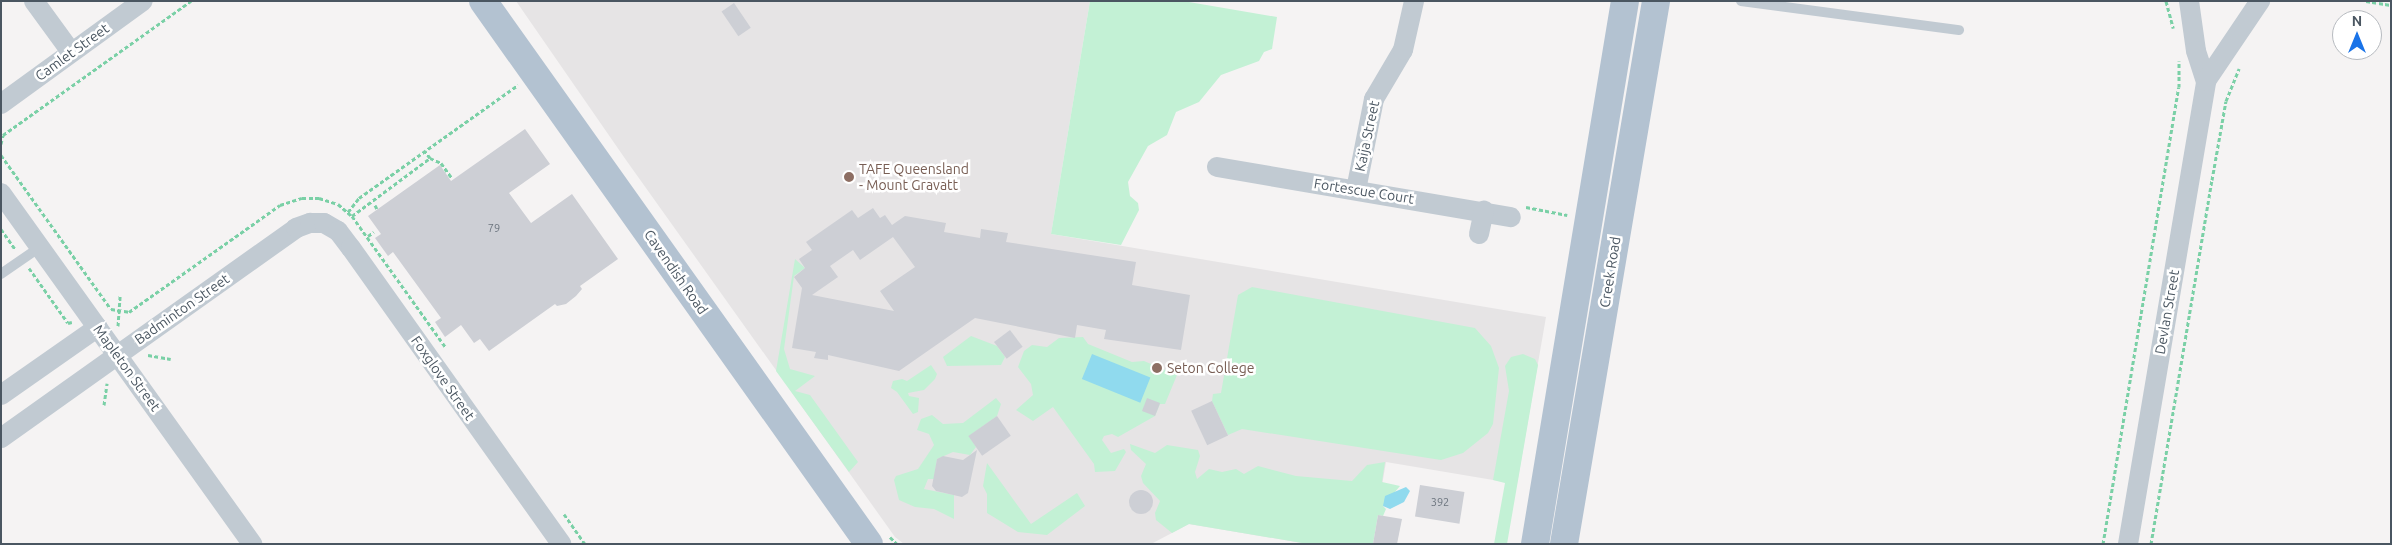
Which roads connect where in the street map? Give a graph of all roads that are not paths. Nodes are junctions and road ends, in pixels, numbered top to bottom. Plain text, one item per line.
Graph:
1 (34, 1) edge
2 (143, 1) edge
3 (483, 1) edge
4 (1414, 1) edge
5 (1625, 1) edge
6 (1656, 1) edge
7 (1742, 1) edge
8 (2189, 1) edge
9 (2260, 1) edge
10 (1959, 30) dead end
11 (72, 52) junction
12 (2206, 81) junction
13 (1, 104) edge
14 (1217, 167) dead end
15 (1356, 190) junction
16 (1, 193) edge
17 (1484, 212) junction
18 (1511, 217) road end
19 (317, 222) joint
20 (1479, 234) dead end
21 (40, 247) junction
22 (1, 274) edge
23 (98, 327) junction
24 (118, 355) junction
25 (1, 395) edge
26 (1, 438) edge
27 (252, 544) edge
28 (561, 544) edge
29 (869, 544) edge
30 (1535, 544) edge
31 (1564, 544) edge
32 (2128, 544) edge

1 - 11 street
2 - 11 street, Camlet Street
3 - 29 main road, Cavendish Road
4 - 15 street, Kaija Street
5 - 30 main road, Creek Road
6 - 31 main road, Creek Road
7 - 10 lane
8 - 12 street, Devlan Street
9 - 12 street, Devlan Street
11 - 13 street, Camlet Street
12 - 32 street, Devlan Street
14 - 15 street, Fortescue Court
15 - 17 street, Fortescue Court
16 - 21 street, Mapleton Street
17 - 18 street, Fortescue Court
17 - 20 street
19 - 24 street, Badminton Street
19 - 28 street, Foxglove Street
21 - 22 lane
21 - 23 street, Mapleton Street
23 - 24 street, Mapleton Street
23 - 25 street
24 - 26 street, Badminton Street
24 - 27 street, Mapleton Street

